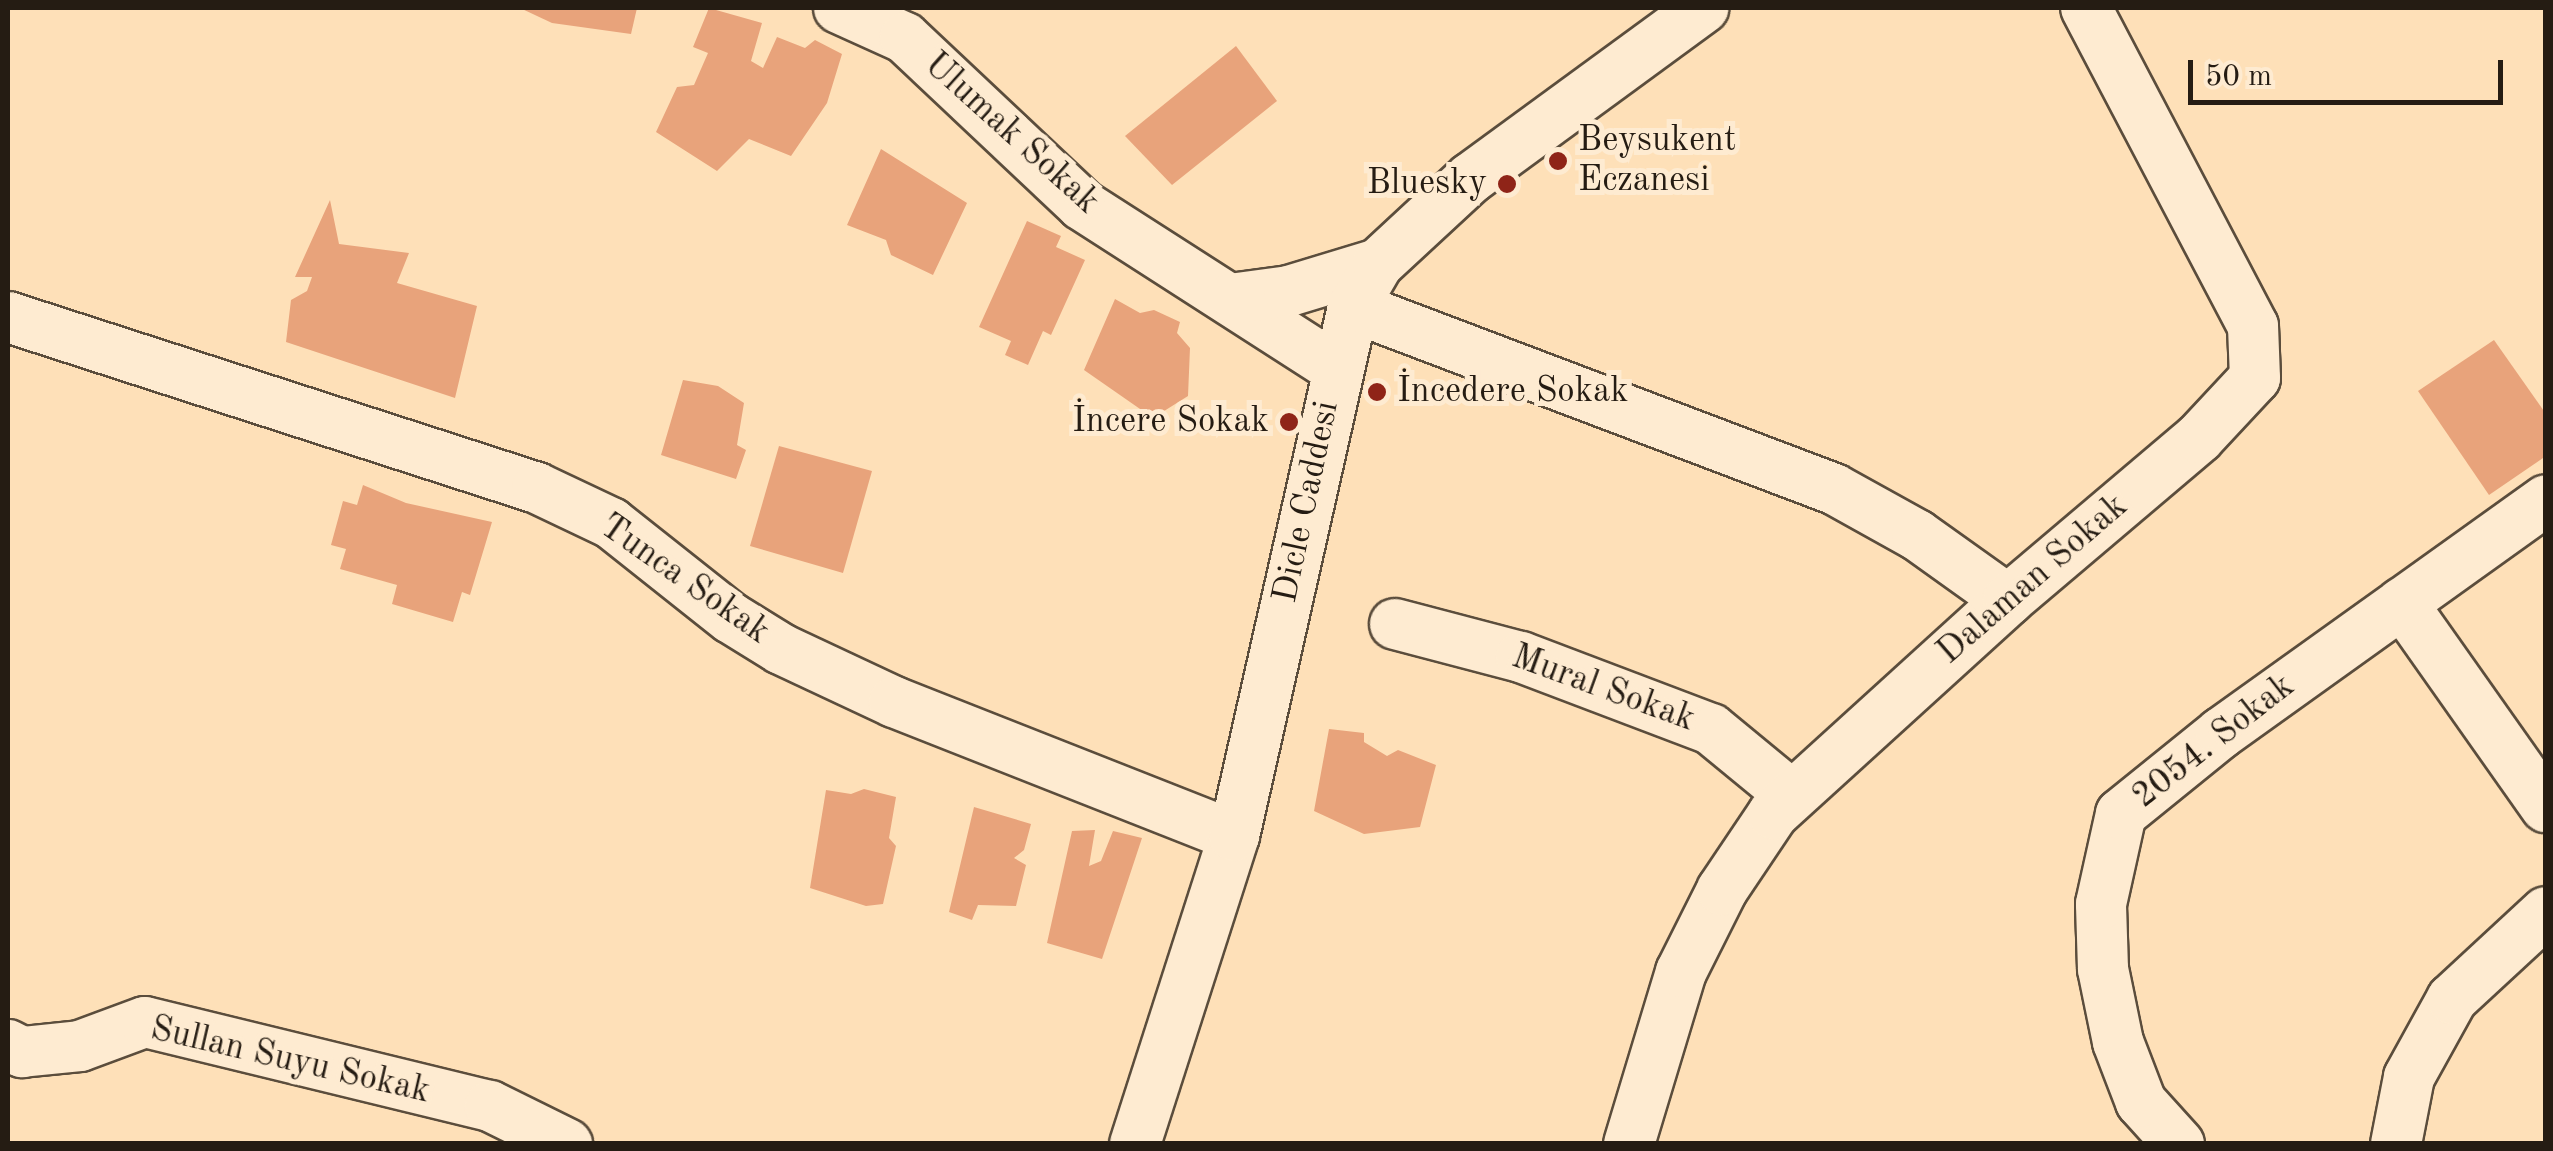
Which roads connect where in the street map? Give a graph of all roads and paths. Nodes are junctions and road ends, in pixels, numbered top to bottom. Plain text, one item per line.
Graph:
1 (838, 8) edge
2 (1703, 8) edge
3 (2086, 8) edge
4 (920, 23) edge
5 (1378, 264) junction
6 (1230, 300) junction
7 (1353, 307) junction
8 (8, 317) edge
9 (1336, 368) junction
10 (2546, 500) edge
11 (2008, 600) junction
12 (2402, 603) junction
13 (1395, 624) dead end
14 (1792, 795) junction
15 (2546, 807) edge
16 (1234, 836) junction
17 (2546, 912) edge
18 (8, 1045) edge
19 (567, 1144) edge
20 (1134, 1144) edge
21 (1629, 1144) edge
22 (2179, 1144) edge
23 (2396, 1144) edge

1 - 4 street, Ulumak Sokak
2 - 5 street, Dicle Caddesi
3 - 11 street, Dalaman Sokak
4 - 6 street, Ulumak Sokak
5 - 6 street
5 - 7 street, Dicle Caddesi
6 - 9 street, Ulumak Sokak
7 - 9 street, Dicle Caddesi
7 - 11 street
8 - 16 street, Tunca Sokak
9 - 16 street, Dicle Caddesi
10 - 12 street, 2054. Sokak
11 - 14 street, Dalaman Sokak
12 - 15 street
12 - 22 street, 2054. Sokak
13 - 14 street, Mural Sokak
14 - 21 street, Dalaman Sokak
16 - 20 street, Dicle Caddesi
17 - 23 street
18 - 19 street, Sullan Suyu Sokak

